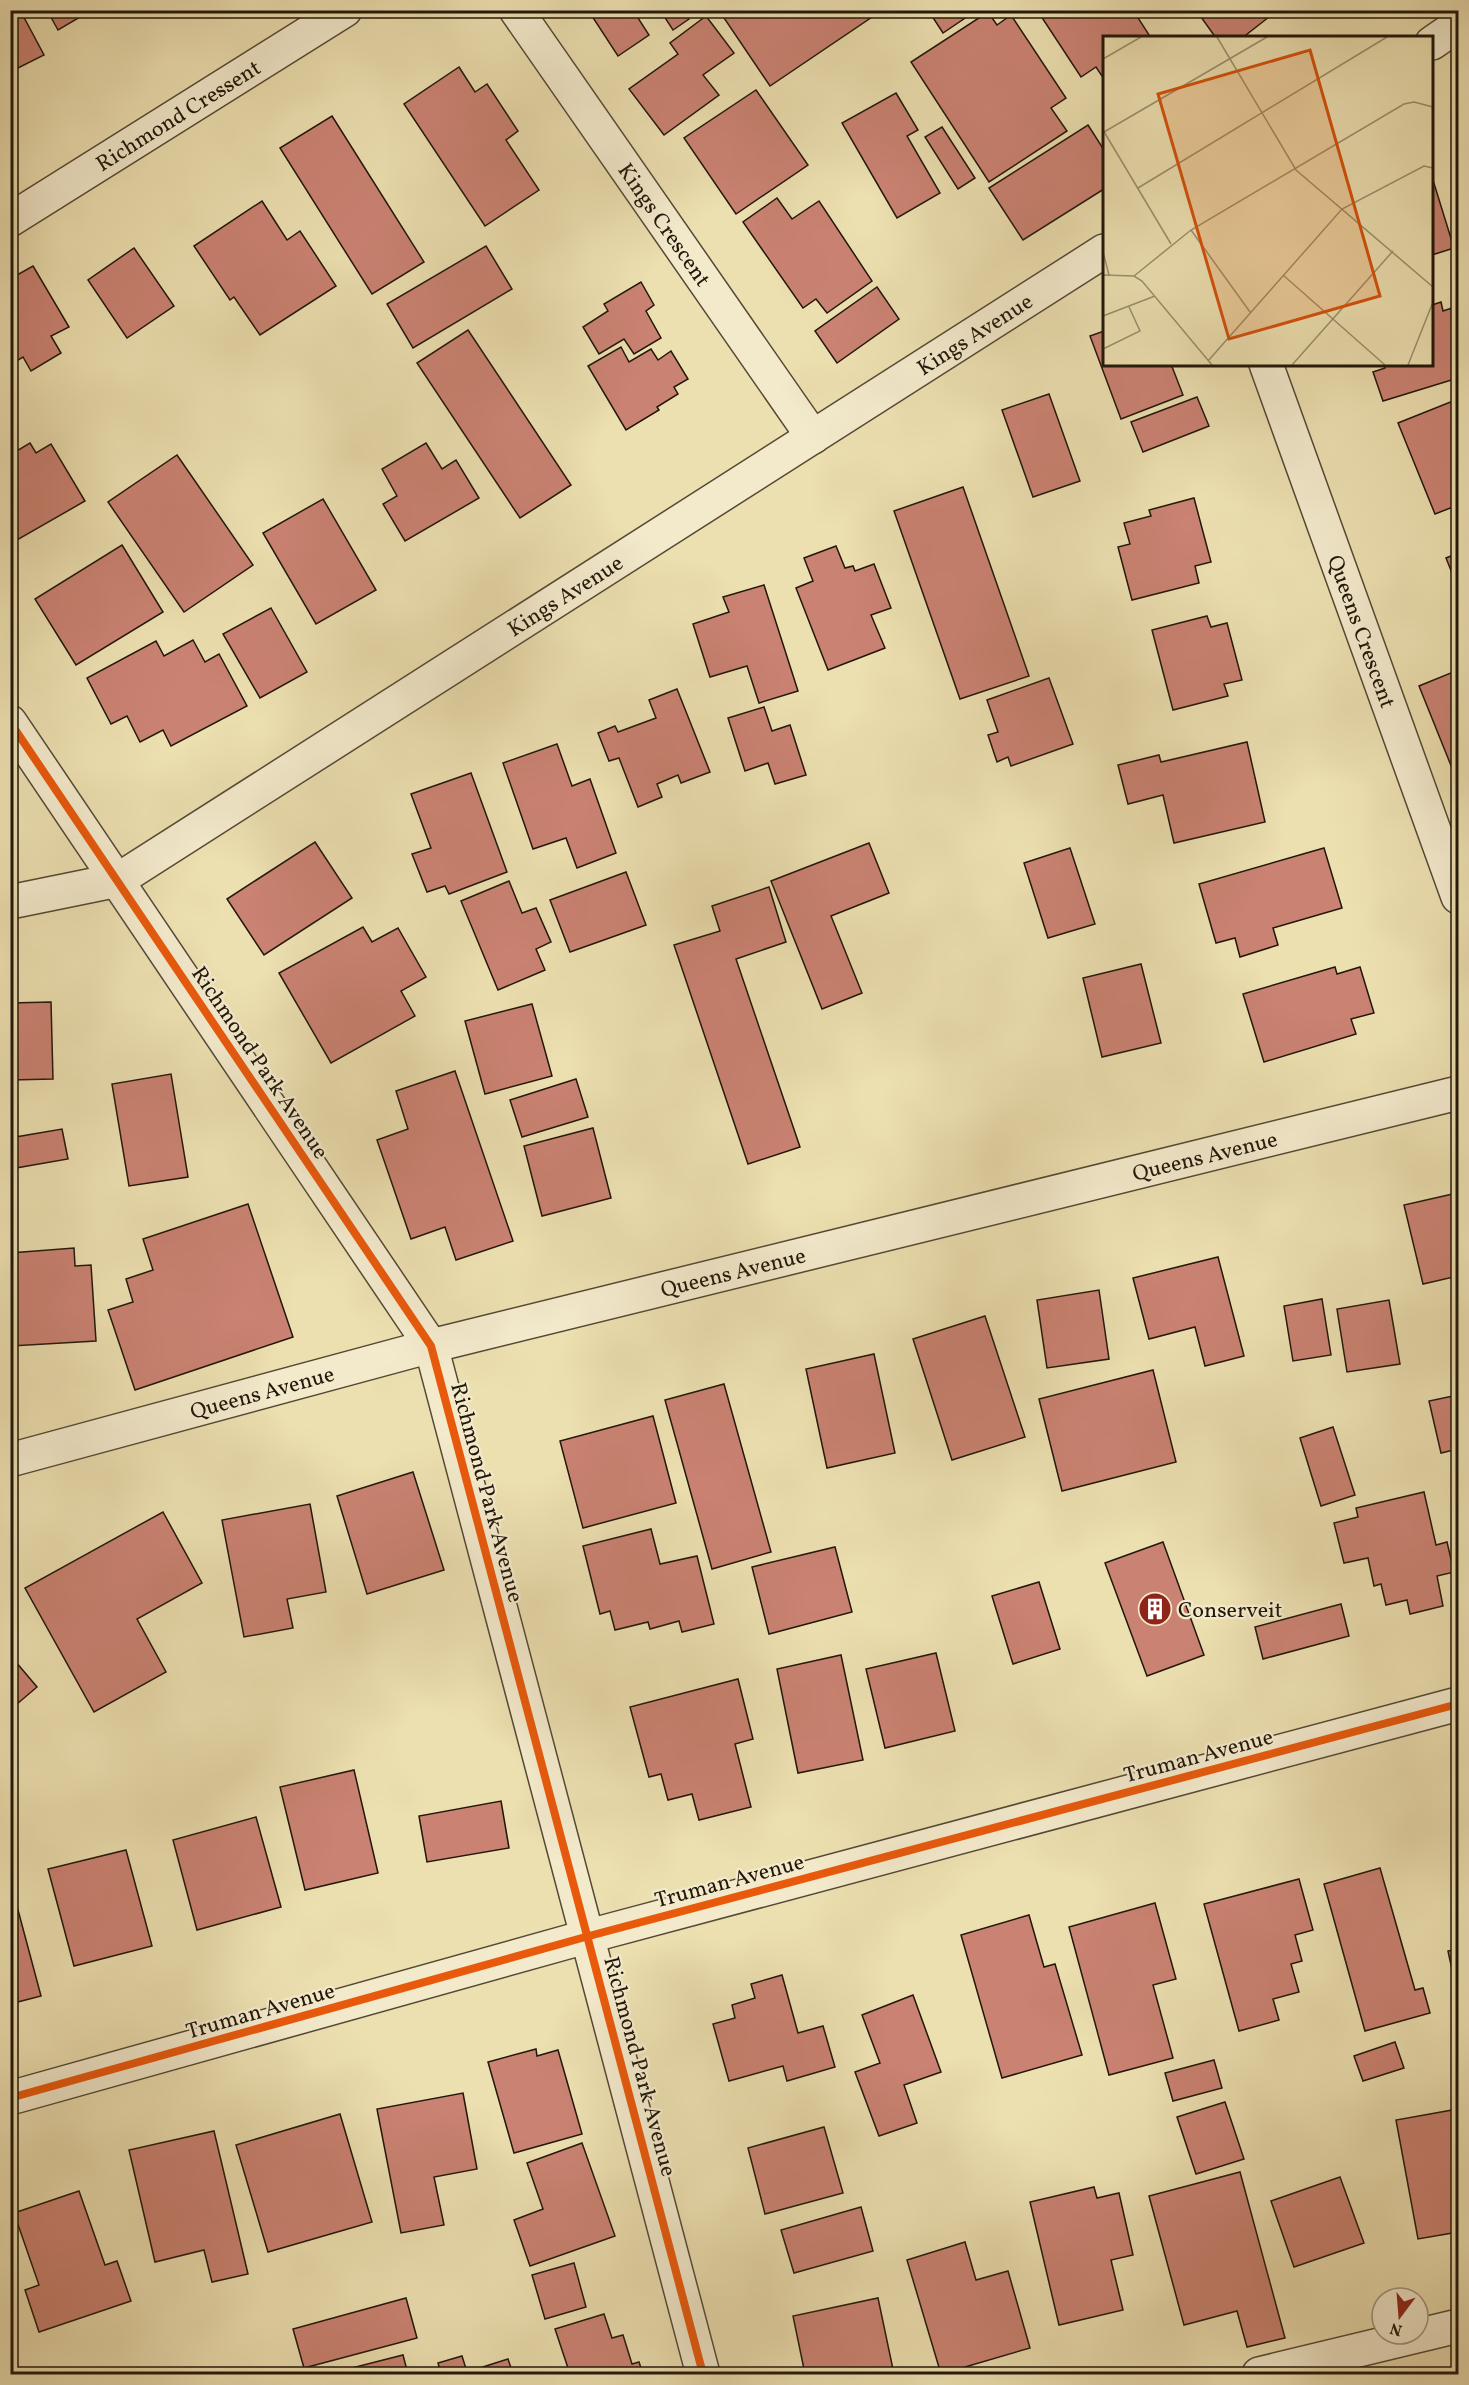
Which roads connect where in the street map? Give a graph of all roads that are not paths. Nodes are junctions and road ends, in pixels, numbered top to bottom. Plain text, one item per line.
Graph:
1 (345, 10) edge
2 (516, 10) edge
3 (1458, 25) edge
4 (1433, 41) edge
5 (10, 220) edge
6 (1103, 252) edge
7 (1267, 366) edge
8 (813, 437) junction
9 (10, 722) edge
10 (118, 880) junction
11 (1458, 897) edge
12 (10, 902) edge
13 (1458, 1094) edge
14 (431, 1346) junction
15 (10, 1460) edge
16 (1458, 1704) edge
17 (589, 1936) junction
18 (10, 2098) edge
19 (1458, 2326) edge
20 (703, 2374) edge
21 (1259, 2374) edge

1 - 5 street, Richmond Cressent
2 - 8 street, Kings Crescent
3 - 4 street
6 - 8 street, Kings Avenue
7 - 11 street, Queens Crescent
8 - 10 street, Kings Avenue
9 - 10 street, Richmond Park Avenue
10 - 12 street, Kings Avenue
10 - 14 street, Richmond Park Avenue
13 - 14 street, Queens Avenue
14 - 15 street, Queens Avenue
14 - 17 street, Richmond Park Avenue
16 - 17 street, Truman Avenue
17 - 18 street, Truman Avenue
17 - 20 street, Richmond Park Avenue
19 - 21 street

